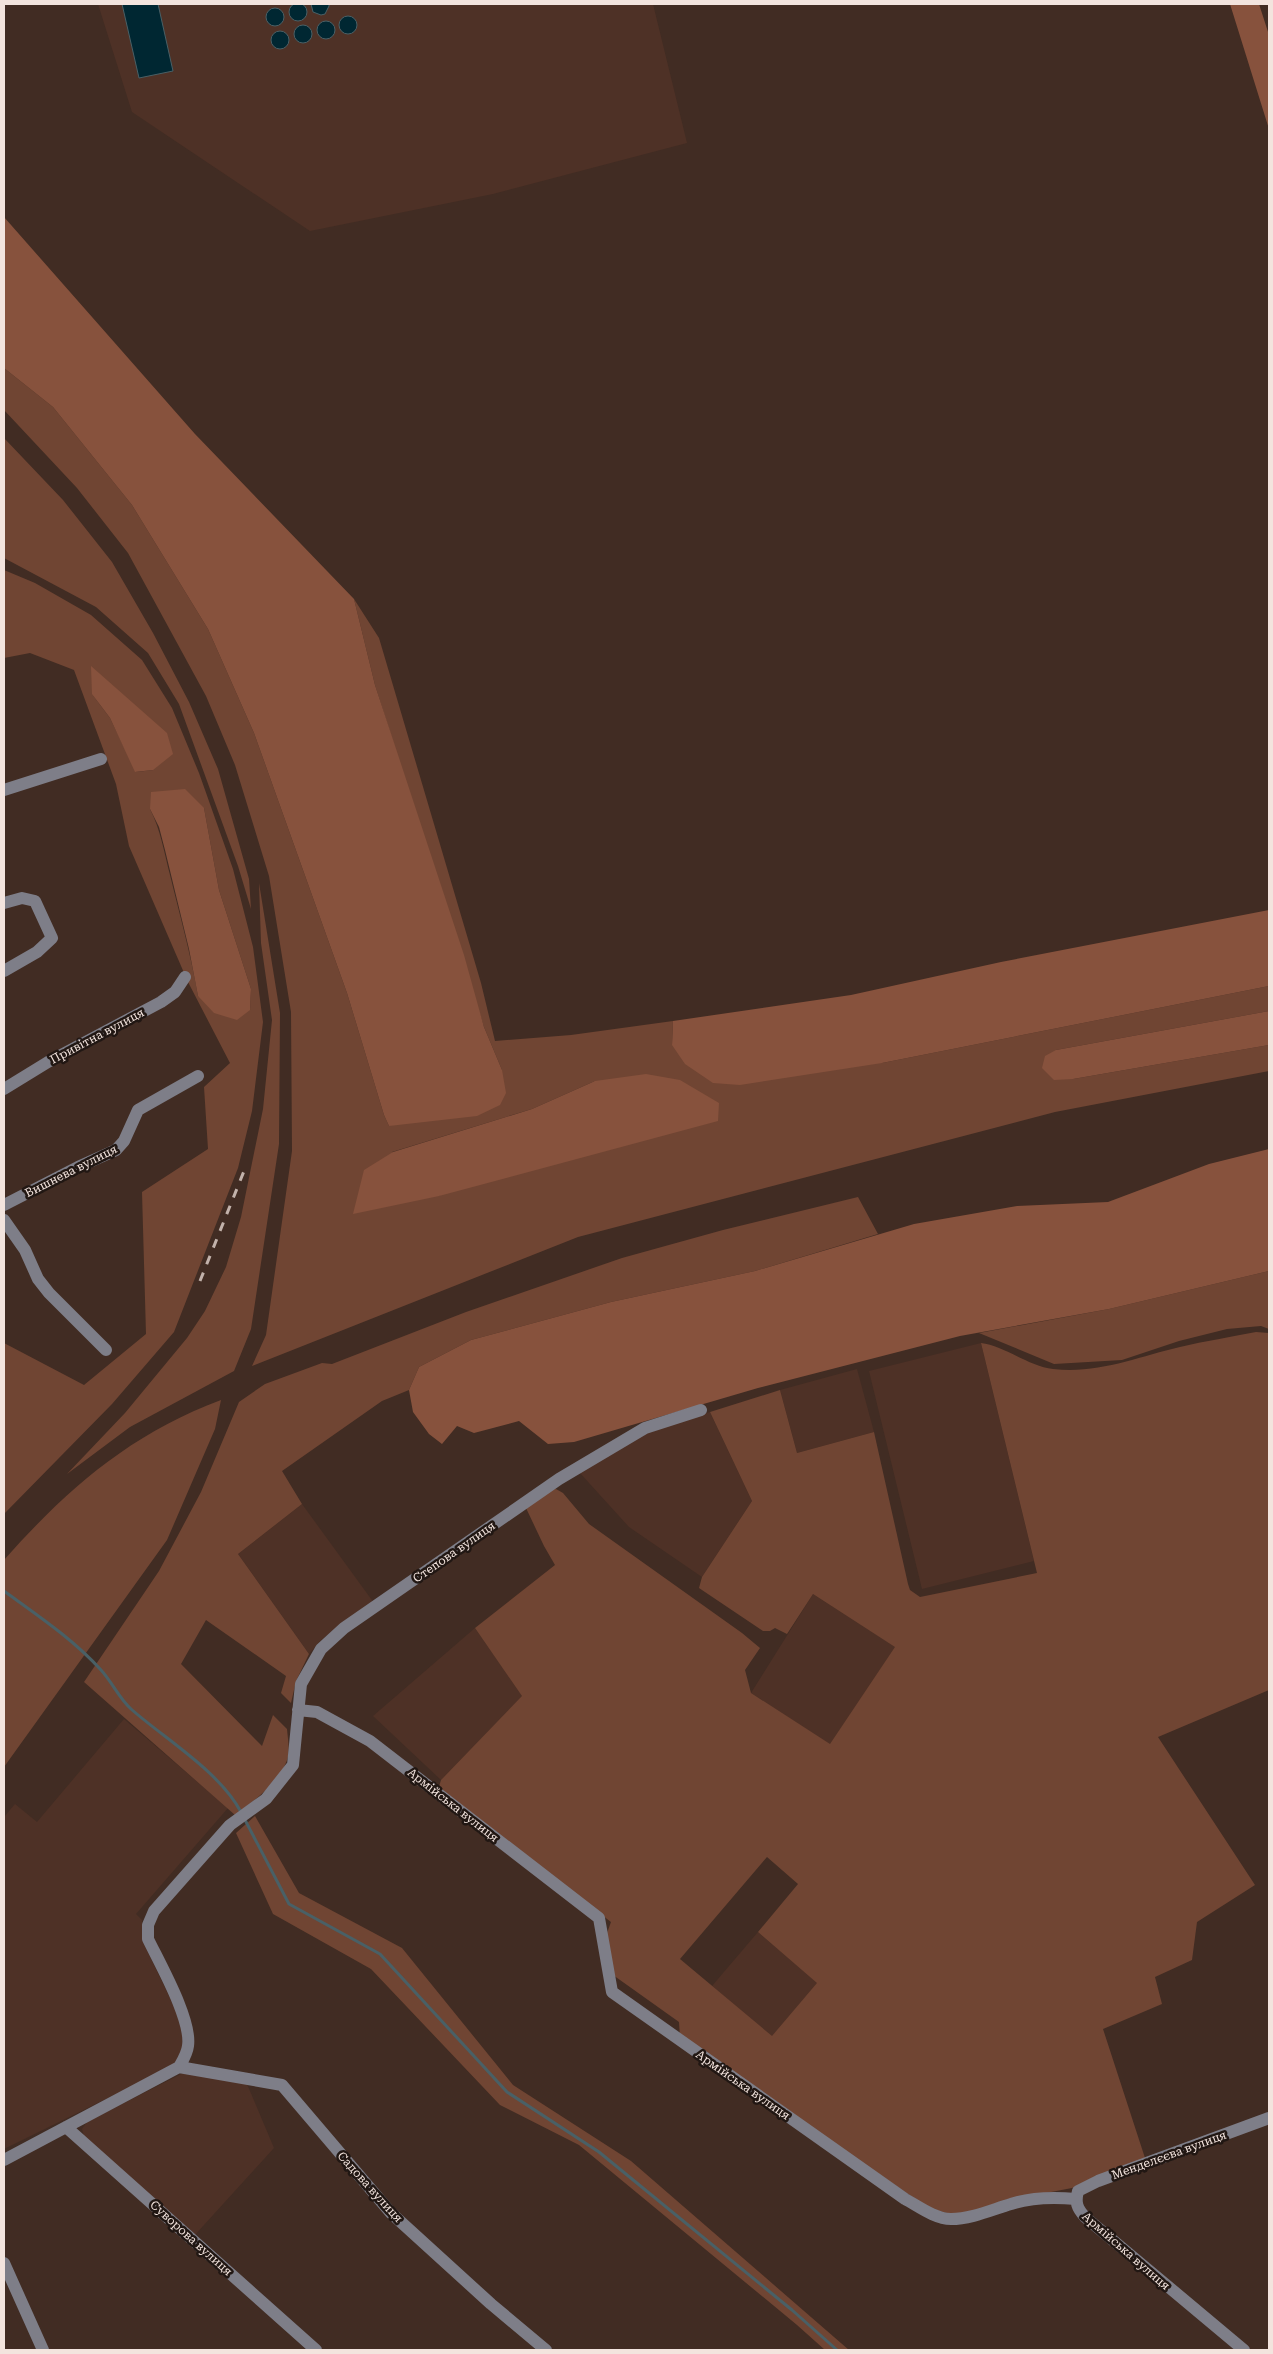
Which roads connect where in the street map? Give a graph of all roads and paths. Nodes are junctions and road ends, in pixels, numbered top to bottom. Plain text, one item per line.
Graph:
1 (101, 759) dead end
2 (4, 790) edge
3 (4, 903) edge
4 (4, 971) edge
5 (186, 977) dead end
6 (198, 1076) dead end
7 (4, 1089) edge
8 (4, 1206) edge
9 (4, 1220) edge
10 (106, 1350) dead end
11 (701, 1410) dead end
12 (298, 1710) junction
13 (179, 2067) junction
14 (1269, 2118) edge
15 (66, 2127) junction
16 (4, 2160) edge
17 (1076, 2200) junction
18 (5, 2269) edge
19 (43, 2350) edge
20 (316, 2350) edge
21 (546, 2350) edge
22 (1244, 2350) edge

1 - 2 street
3 - 4 street
5 - 7 street, Привітна вулиця
6 - 8 street, Вишнева вулиця
9 - 10 street
11 - 12 street, Степова вулиця
12 - 13 street, Степова вулиця
12 - 17 street, Армійська вулиця
13 - 15 street
13 - 21 street, Садова вулиця
14 - 17 street, Менделєєва вулиця
15 - 16 street
15 - 20 street, Суворова вулиця
17 - 22 street, Армійська вулиця
18 - 19 street

